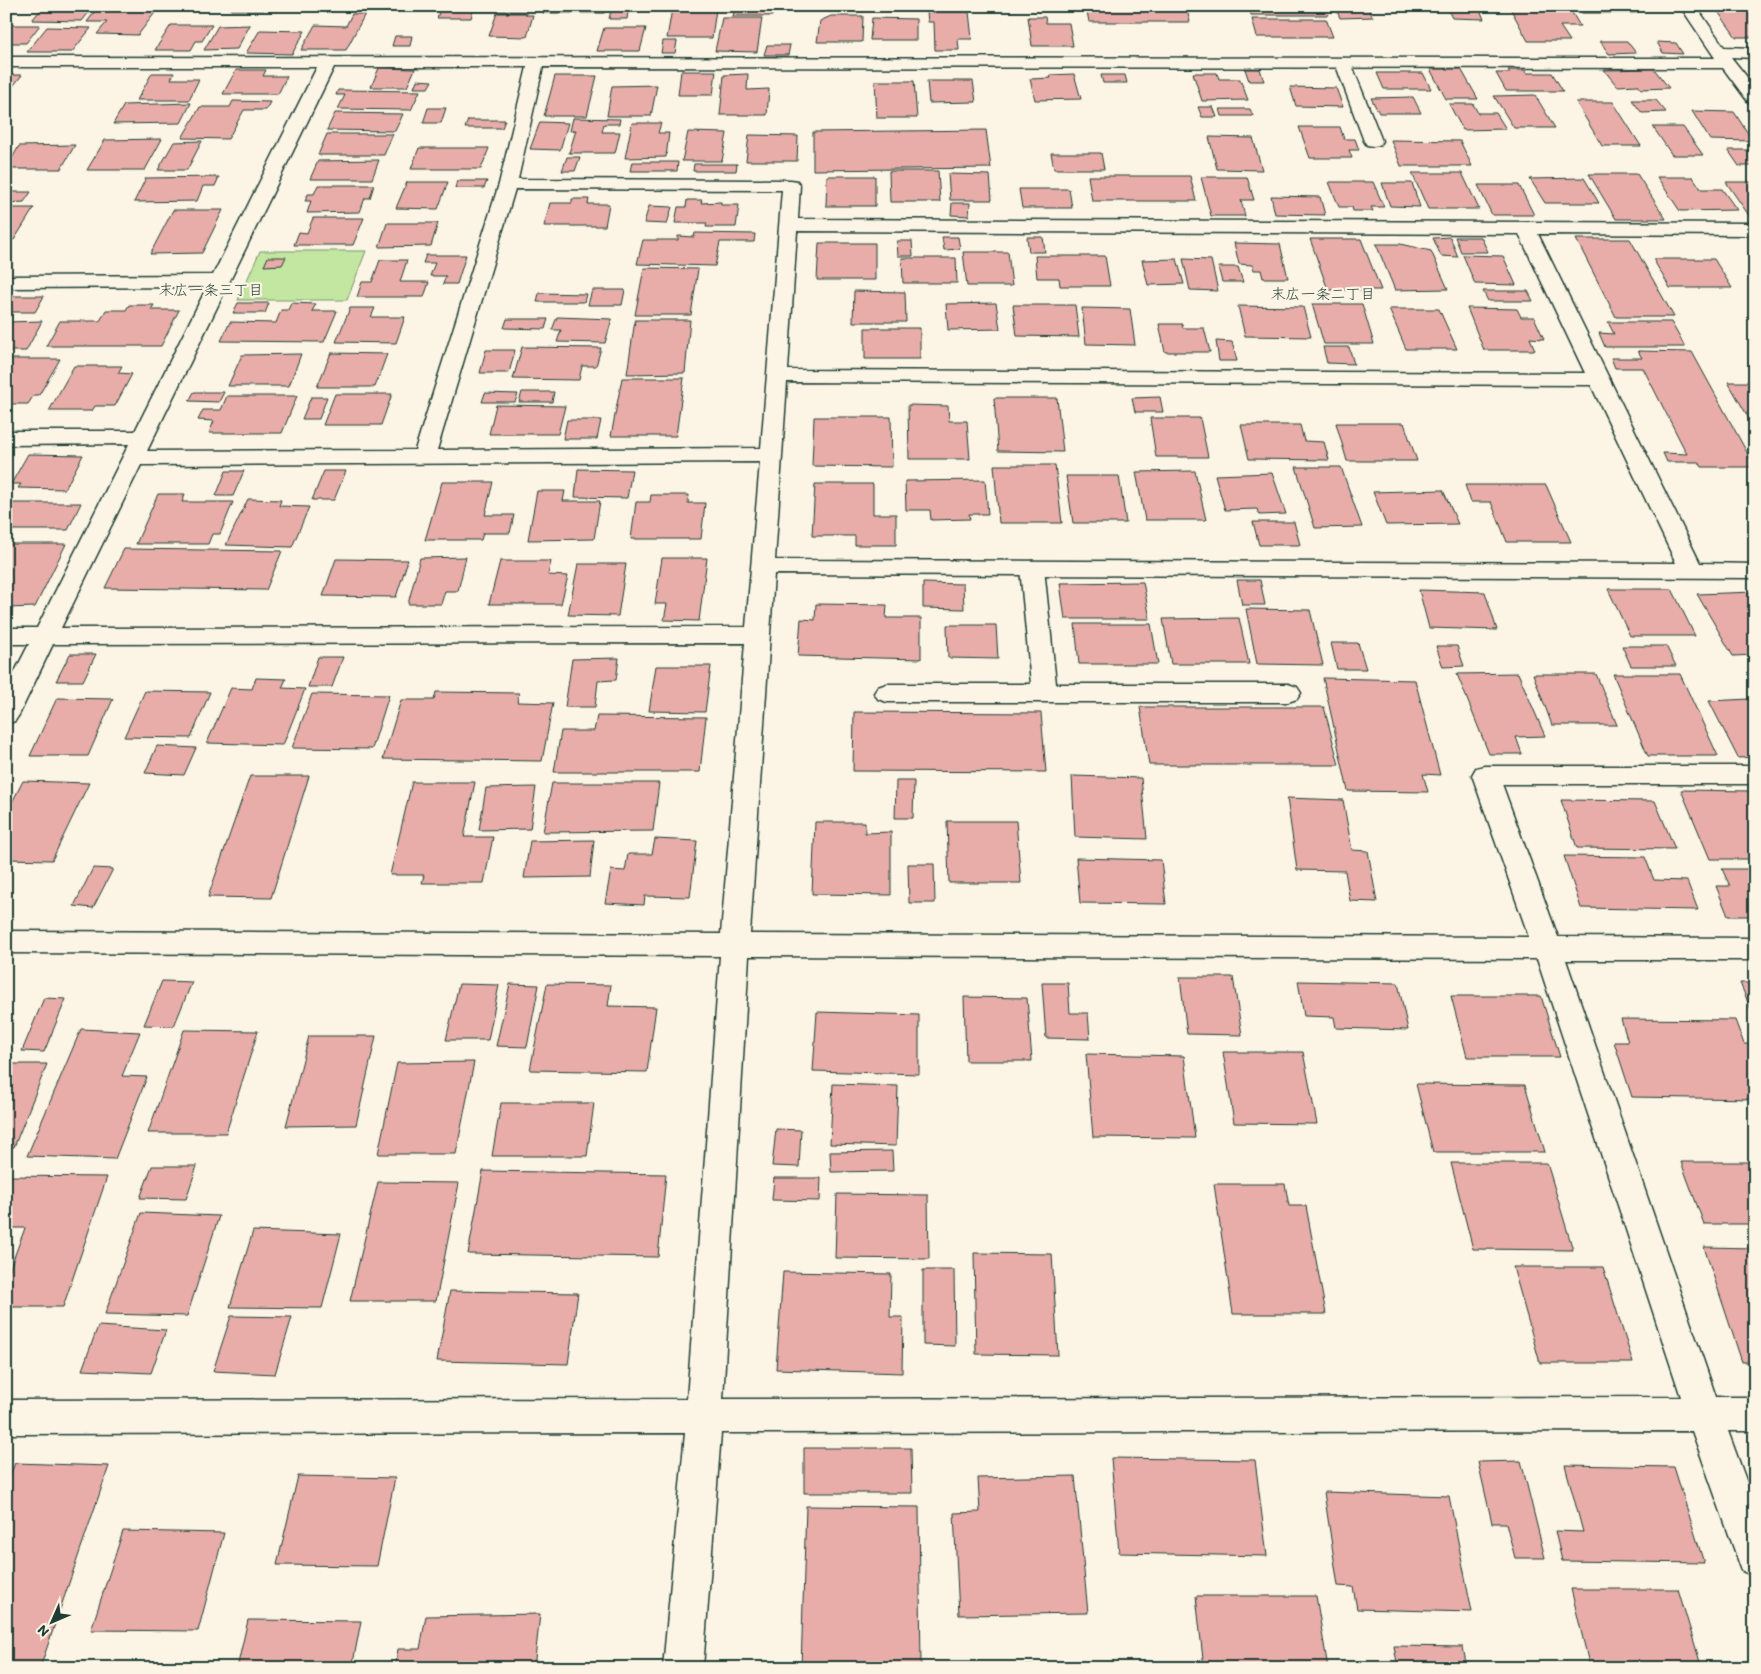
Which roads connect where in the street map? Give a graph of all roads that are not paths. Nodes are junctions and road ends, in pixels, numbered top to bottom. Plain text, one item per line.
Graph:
1 (1688, 6) edge
2 (1755, 52) edge
3 (1723, 58) junction
4 (6, 62) edge
5 (328, 62) junction
6 (536, 63) junction
7 (1343, 63) junction
8 (1755, 99) edge
9 (1373, 141) dead end
10 (508, 184) junction
11 (788, 225) junction
12 (1526, 229) junction
13 (1755, 229) edge
14 (220, 281) junction
15 (6, 282) edge
16 (777, 376) junction
17 (1597, 378) junction
18 (143, 437) junction
19 (6, 438) edge
20 (424, 455) junction
21 (771, 455) junction
22 (133, 458) junction
23 (762, 567) junction
24 (1032, 568) junction
25 (1692, 571) junction
26 (1755, 571) edge
27 (758, 635) junction
28 (6, 636) edge
29 (45, 636) junction
30 (887, 693) dead end
31 (1044, 693) junction
32 (1288, 693) dead end
33 (6, 715) edge
34 (1755, 776) edge
35 (6, 942) edge
36 (735, 944) junction
37 (1548, 948) junction
38 (1755, 950) edge
39 (1704, 1414) junction
40 (1755, 1414) edge
41 (6, 1417) edge
42 (704, 1417) junction
43 (1755, 1558) edge
44 (683, 1668) edge

1 - 3 street
2 - 3 street
3 - 7 street
3 - 8 street
4 - 5 street
5 - 6 street
5 - 14 street
6 - 7 street
6 - 10 street
7 - 9 street
10 - 11 street
10 - 20 street
11 - 12 street
11 - 16 street
12 - 13 street
12 - 17 street
14 - 15 street
14 - 18 street
16 - 17 street
16 - 21 street
17 - 25 street
18 - 19 street
18 - 22 street
20 - 21 street
20 - 22 street
21 - 23 street
22 - 29 street
23 - 24 street
23 - 27 street
24 - 25 street
24 - 31 street
25 - 26 street
27 - 29 street
27 - 36 street
28 - 29 street
29 - 33 street
30 - 31 street
31 - 32 street
34 - 37 street
35 - 36 street
36 - 37 street
36 - 42 street
37 - 38 street
37 - 39 street
39 - 40 street
39 - 42 street
39 - 43 street
41 - 42 street
42 - 44 street

